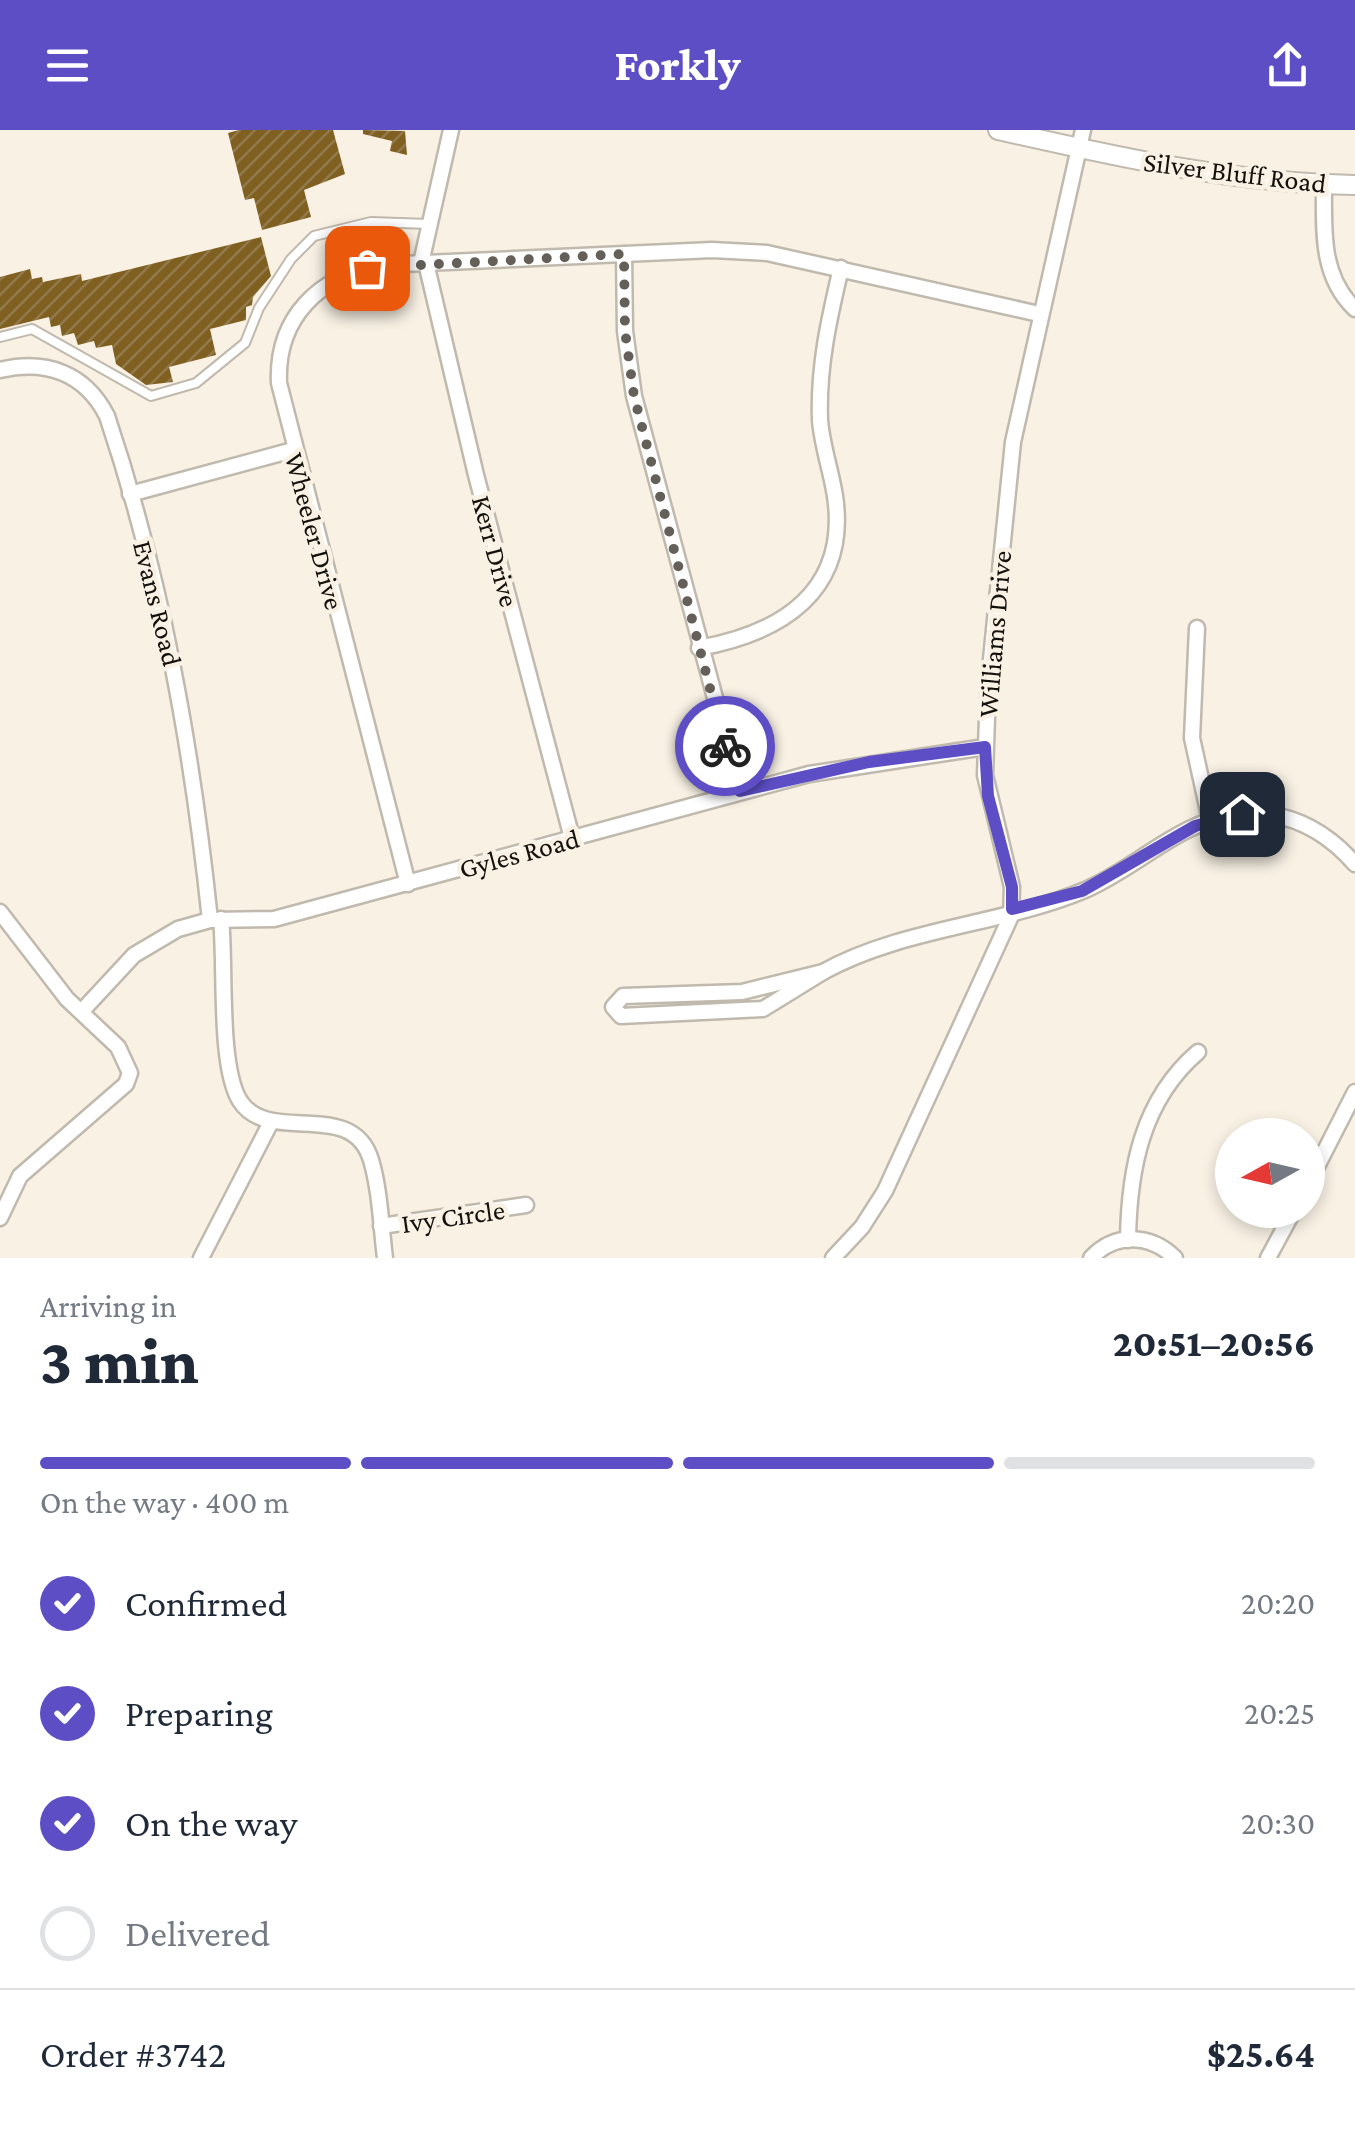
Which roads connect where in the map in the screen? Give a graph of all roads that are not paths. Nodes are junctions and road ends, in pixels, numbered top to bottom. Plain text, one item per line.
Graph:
1 (452, 130) edge
2 (998, 130) edge
3 (1082, 130) edge
4 (1078, 149) junction
5 (1324, 184) junction
6 (1355, 185) edge
7 (430, 224) junction
8 (624, 254) junction
9 (423, 263) junction
10 (841, 268) junction
11 (1355, 310) edge
12 (1039, 314) junction
13 (0, 337) edge
14 (0, 370) edge
15 (293, 450) junction
16 (130, 494) junction
17 (1197, 628) dead end
18 (699, 648) junction
19 (985, 747) junction
20 (740, 791) junction
21 (1210, 820) junction
22 (572, 838) junction
23 (1355, 864) edge
24 (408, 884) junction
25 (1012, 909) junction
26 (0, 912) edge
27 (216, 919) junction
28 (823, 972) junction
29 (82, 1012) junction
30 (1198, 1052) dead end
31 (1355, 1092) edge
32 (272, 1122) junction
33 (1325, 1151) edge
34 (526, 1205) dead end
35 (0, 1218) edge
36 (381, 1226) junction
37 (1284, 1228) edge
38 (1128, 1240) junction
39 (202, 1258) edge
40 (385, 1258) edge
41 (833, 1258) edge
42 (1091, 1258) edge
43 (1175, 1258) edge
44 (1268, 1258) edge

1 - 7 street, Kerr Drive
2 - 4 street, Silver Bluff Road
3 - 4 street, Williams Drive
4 - 5 street, Silver Bluff Road
4 - 12 street, Williams Drive
5 - 6 street, Silver Bluff Road
5 - 11 street
7 - 9 street, Kerr Drive
7 - 13 lane
8 - 9 street, Wheeler Drive
8 - 10 street, Wheeler Drive
8 - 18 street
9 - 15 street, Wheeler Drive
9 - 22 street, Kerr Drive
10 - 12 street, Wheeler Drive
10 - 18 street
12 - 19 street, Williams Drive
14 - 16 street, Evans Road
15 - 16 street
15 - 24 street, Wheeler Drive
16 - 27 street, Evans Road
17 - 21 street
18 - 20 street
19 - 20 street, Gyles Road
19 - 25 street, Williams Drive
20 - 22 street, Gyles Road
21 - 23 street
21 - 25 street
22 - 24 street, Gyles Road
24 - 27 street, Gyles Road
25 - 28 street
25 - 41 street, Williams Drive
26 - 29 street
27 - 29 street, Gyles Road
27 - 32 street, Evans Road
28 - 28 street
29 - 35 street
30 - 38 street
31 - 33 street
32 - 36 street
32 - 39 street
34 - 36 street, Ivy Circle
36 - 40 street
37 - 44 street
38 - 42 street
38 - 43 street

